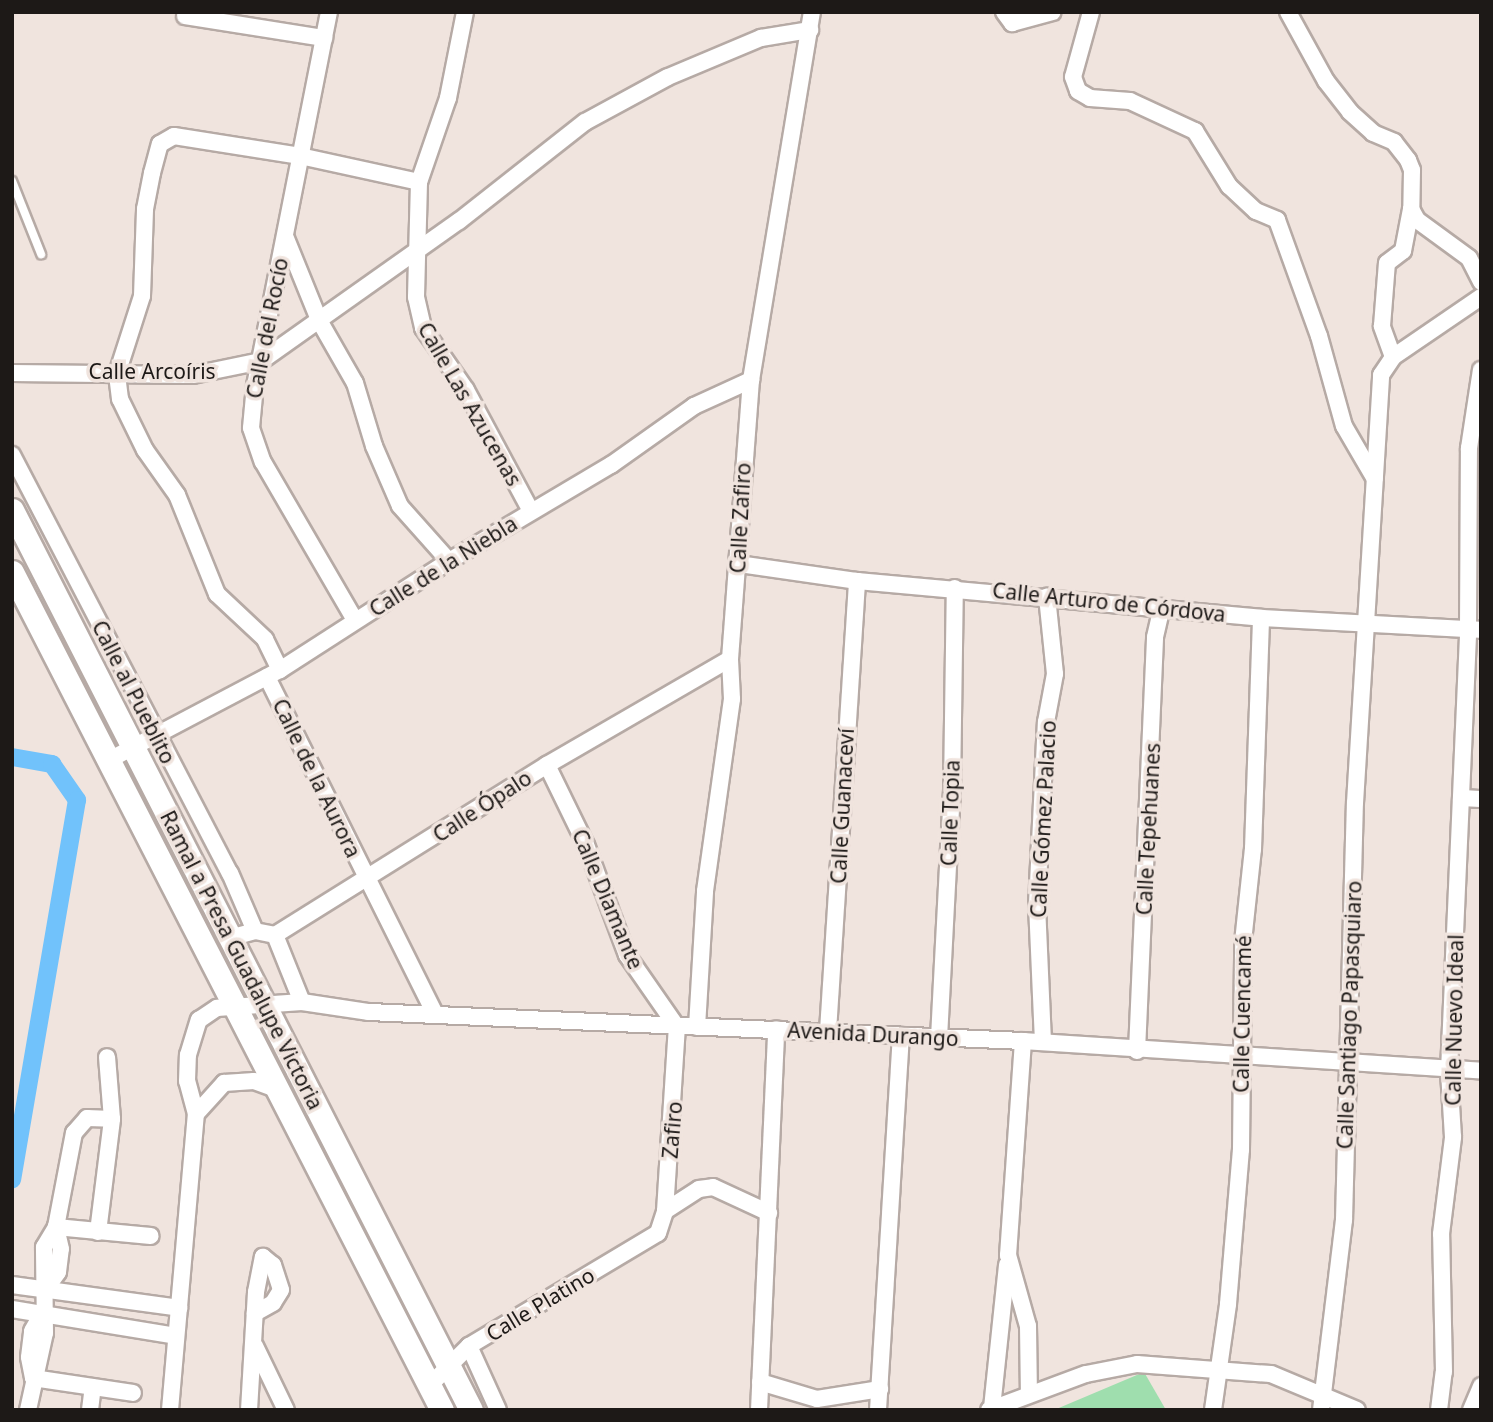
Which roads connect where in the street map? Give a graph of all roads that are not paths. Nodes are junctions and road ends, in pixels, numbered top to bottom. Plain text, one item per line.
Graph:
1 (329, 12) edge
2 (466, 12) edge
3 (813, 12) edge
4 (1004, 12) edge
5 (1053, 12) edge
6 (1091, 12) edge
7 (1288, 12) edge
8 (185, 16) dead end
9 (810, 30) junction
10 (324, 38) junction
11 (300, 156) junction
12 (12, 181) edge
13 (419, 182) junction
14 (1412, 209) junction
15 (284, 235) junction
16 (416, 253) junction
17 (41, 254) dead end
18 (1481, 282) edge
19 (1481, 297) edge
20 (320, 322) junction
21 (1393, 357) junction
22 (261, 361) junction
23 (1481, 370) edge
24 (12, 373) edge
25 (117, 374) junction
26 (751, 380) junction
27 (12, 455) edge
28 (1375, 479) junction
29 (12, 510) edge
30 (531, 511) junction
31 (51, 531) junction
32 (29, 542) junction
33 (449, 561) junction
34 (739, 564) junction
35 (12, 572) edge
36 (857, 580) junction
37 (955, 588) junction
38 (1047, 596) junction
39 (1162, 607) junction
40 (1261, 618) junction
41 (355, 620) junction
42 (1368, 620) junction
43 (1475, 629) edge
44 (730, 659) junction
45 (274, 674) junction
46 (156, 737) junction
47 (133, 749) junction
48 (109, 760) junction
49 (547, 765) junction
50 (1461, 798) junction
51 (1481, 799) edge
52 (367, 877) junction
53 (255, 930) junction
54 (275, 934) junction
55 (233, 937) junction
56 (265, 1002) junction
57 (302, 1002) junction
58 (237, 1007) junction
59 (435, 1014) junction
60 (677, 1027) junction
61 (697, 1027) junction
62 (776, 1029) junction
63 (828, 1031) junction
64 (901, 1036) junction
65 (939, 1038) junction
66 (1023, 1041) junction
67 (1043, 1042) junction
68 (1137, 1051) junction
69 (1239, 1055) junction
70 (107, 1057) dead end
71 (1348, 1062) junction
72 (1449, 1071) junction
73 (1481, 1071) edge
74 (282, 1091) junction
75 (196, 1114) junction
76 (112, 1119) junction
77 (664, 1211) junction
78 (769, 1213) junction
79 (56, 1227) junction
80 (98, 1232) junction
81 (658, 1233) joint
82 (151, 1236) dead end
83 (1008, 1255) junction
84 (12, 1285) edge
85 (45, 1290) junction
86 (178, 1308) junction
87 (12, 1309) edge
88 (255, 1313) dead end
89 (42, 1314) junction
90 (176, 1336) junction
91 (254, 1343) junction
92 (469, 1346) junction
93 (1218, 1368) junction
94 (450, 1369) junction
95 (33, 1378) junction
96 (760, 1382) junction
97 (430, 1385) junction
98 (1481, 1386) edge
99 (93, 1387) junction
100 (880, 1388) junction
101 (133, 1393) dead end
102 (1029, 1395) junction
103 (1322, 1404) edge
104 (991, 1409) edge
105 (28, 1410) edge
106 (90, 1410) edge
107 (170, 1410) edge
108 (249, 1410) edge
109 (286, 1410) edge
110 (442, 1410) edge
111 (471, 1410) edge
112 (498, 1410) edge
113 (759, 1410) edge
114 (878, 1410) edge
115 (1213, 1410) edge
116 (1357, 1410) edge
117 (1439, 1410) edge
118 (1471, 1410) edge

1 - 10 street, Calle del Rocío
2 - 13 street, Calle Las Azucenas
3 - 9 street, Calle Zafiro
4 - 5 street
6 - 28 street
7 - 14 street
8 - 10 street
9 - 16 street, Calle Arcoíris
9 - 26 street, Calle Zafiro
10 - 11 street, Calle del Rocío
11 - 13 street
11 - 15 street, Calle del Rocío
11 - 25 street
12 - 17 lane
13 - 16 street, Calle Las Azucenas
14 - 18 street
14 - 21 street
15 - 20 street
15 - 22 street, Calle del Rocío
16 - 20 street, Calle Arcoíris
16 - 30 street, Calle Las Azucenas
19 - 21 street
20 - 22 street, Calle Arcoíris
20 - 33 street
21 - 28 street, Calle Santiago Papasquiaro
22 - 25 street, Calle Arcoíris
22 - 41 street, Calle del Rocío
23 - 43 street, Calle Nuevo Ideal
24 - 25 street, Calle Arcoíris
25 - 45 street, Calle de la Aurora
26 - 30 street, Calle de la Niebla
26 - 34 street, Calle Zafiro
27 - 31 street, Calle al Pueblito
28 - 42 street, Calle Santiago Papasquiaro
29 - 32 main road, Ramal a Presa Guadalupe Victoria
30 - 33 street, Calle de la Niebla
31 - 32 street
31 - 46 street, Calle al Pueblito
32 - 47 main road, Ramal a Presa Guadalupe Victoria
33 - 41 street, Calle de la Niebla
34 - 36 street, Calle Arturo de Córdova
34 - 44 street, Calle Zafiro
35 - 48 main road, Ramal a Presa Guadalupe Victoria
36 - 37 street, Calle Arturo de Córdova
36 - 63 street, Calle Guanaceví
37 - 38 street, Calle Arturo de Córdova
37 - 65 street, Calle Topia
38 - 39 street, Calle Arturo de Córdova
38 - 67 street, Calle Gómez Palacio
39 - 40 street, Calle Arturo de Córdova
39 - 68 street, Calle Tepehuanes
40 - 42 street, Calle Arturo de Córdova
40 - 69 street, Calle Cuencamé
41 - 45 street, Calle de la Niebla
42 - 43 street, Calle Arturo de Córdova
42 - 71 street, Calle Santiago Papasquiaro
43 - 50 street, Calle Nuevo Ideal
44 - 49 street, Calle Ópalo
44 - 61 street, Calle Zafiro
45 - 46 street, Calle de la Niebla
45 - 52 street, Calle de la Aurora
46 - 47 street, Calle de la Niebla
46 - 53 street, Calle al Pueblito
47 - 48 street, Calle de la Niebla
47 - 55 main road, Ramal a Presa Guadalupe Victoria
48 - 58 main road, Ramal a Presa Guadalupe Victoria
49 - 52 street, Calle Ópalo
49 - 60 street, Calle Diamante
50 - 51 street
50 - 72 street, Calle Nuevo Ideal
52 - 54 street, Calle Ópalo
52 - 59 street, Calle de la Aurora
53 - 54 street
53 - 55 street
54 - 57 street
55 - 56 main road, Ramal a Presa Guadalupe Victoria
56 - 57 street, Avenida Durango
56 - 58 street, Avenida Durango
56 - 94 main road, Ramal a Presa Guadalupe Victoria
57 - 59 street, Avenida Durango
58 - 74 main road, Ramal a Presa Guadalupe Victoria
58 - 75 street, Avenida Durango
59 - 60 street, Avenida Durango
60 - 61 street, Avenida Durango
60 - 77 street, Zafiro
61 - 62 street, Avenida Durango
62 - 63 street, Avenida Durango
62 - 78 street
63 - 64 street, Avenida Durango
64 - 65 street, Avenida Durango
64 - 100 street
65 - 66 street, Avenida Durango
66 - 67 street, Avenida Durango
66 - 83 street
67 - 68 street, Avenida Durango
68 - 69 street, Avenida Durango
69 - 71 street, Avenida Durango
69 - 93 street, Calle Cuencamé
70 - 76 street
71 - 72 street, Avenida Durango
71 - 103 street, Calle Santiago Papasquiaro
72 - 73 street, Avenida Durango
72 - 117 street, Calle Nuevo Ideal
74 - 75 street
74 - 97 main road, Ramal a Presa Guadalupe Victoria
75 - 86 street
76 - 79 street
76 - 80 street
77 - 78 street
77 - 81 street, Zafiro
78 - 96 street
79 - 80 street
79 - 85 street
80 - 82 street
81 - 92 street, Calle Platino
83 - 102 street
83 - 104 street
84 - 85 street
85 - 86 street
85 - 89 street
86 - 90 street
87 - 89 street
88 - 91 street
89 - 90 street
89 - 95 street
90 - 107 street
91 - 108 street
91 - 109 street
92 - 94 street, Calle Platino
92 - 112 street
93 - 102 street
93 - 103 street
93 - 115 street, Calle Cuencamé
94 - 97 street, Calle Platino
94 - 111 main road, Ramal a Presa Guadalupe Victoria
95 - 99 street
95 - 105 street
96 - 100 street
96 - 113 street
97 - 110 main road, Ramal a Presa Guadalupe Victoria
98 - 118 street
99 - 101 street
99 - 106 street
100 - 114 street
102 - 104 street
103 - 116 street

